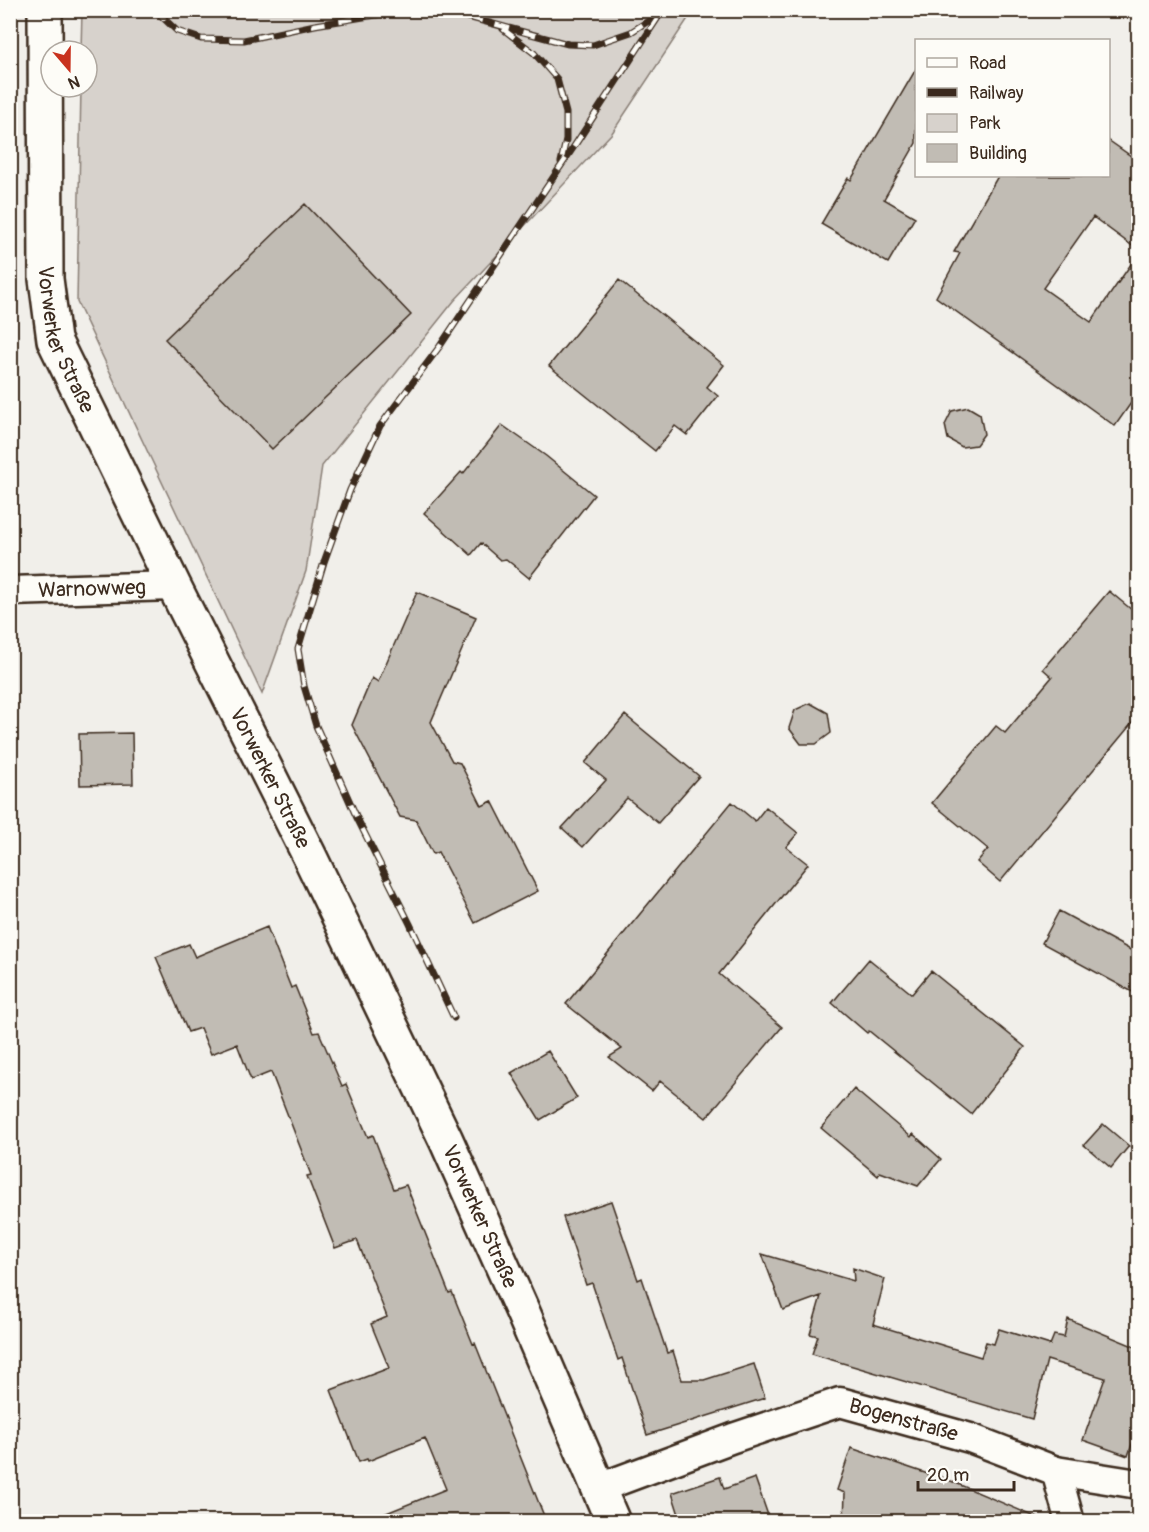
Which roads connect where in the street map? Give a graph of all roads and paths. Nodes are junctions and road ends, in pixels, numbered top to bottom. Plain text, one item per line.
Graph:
1 (45, 10) edge
2 (174, 586) junction
3 (10, 591) edge
4 (1056, 1471) junction
5 (1138, 1484) edge
6 (600, 1488) junction
7 (613, 1521) edge
8 (1070, 1521) edge

1 - 2 street, Vorwerker Straße
2 - 3 street, Warnowweg
2 - 6 street, Vorwerker Straße
4 - 5 street, Bogenstraße
4 - 6 street, Bogenstraße
4 - 8 street
6 - 7 street, Vorwerker Straße

